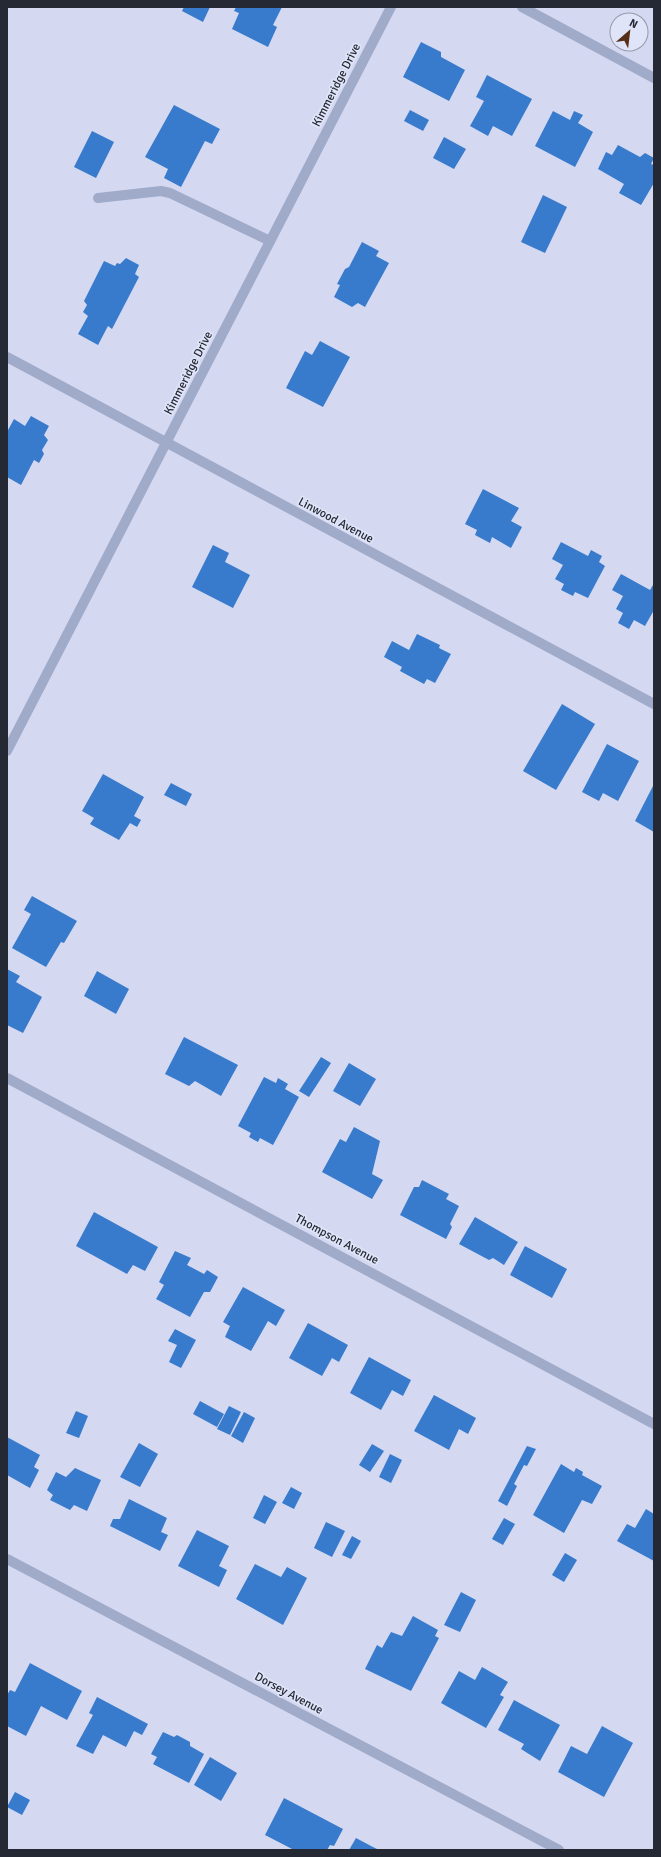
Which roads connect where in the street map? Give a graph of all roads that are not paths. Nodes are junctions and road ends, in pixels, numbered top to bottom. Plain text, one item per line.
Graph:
1 (392, 7) edge
2 (522, 7) edge
3 (654, 78) edge
4 (98, 198) dead end
5 (270, 241) junction
6 (7, 357) edge
7 (166, 444) junction
8 (654, 704) edge
9 (7, 751) edge
10 (7, 1078) edge
11 (654, 1424) edge
12 (7, 1559) edge
13 (558, 1850) edge

1 - 5 street, Kimmeridge Drive
2 - 3 street
4 - 5 street
5 - 7 street, Kimmeridge Drive
6 - 7 street, Linwood Avenue
7 - 8 street, Linwood Avenue
7 - 9 street, Kimmeridge Drive
10 - 11 street, Thompson Avenue
12 - 13 street, Dorsey Avenue

